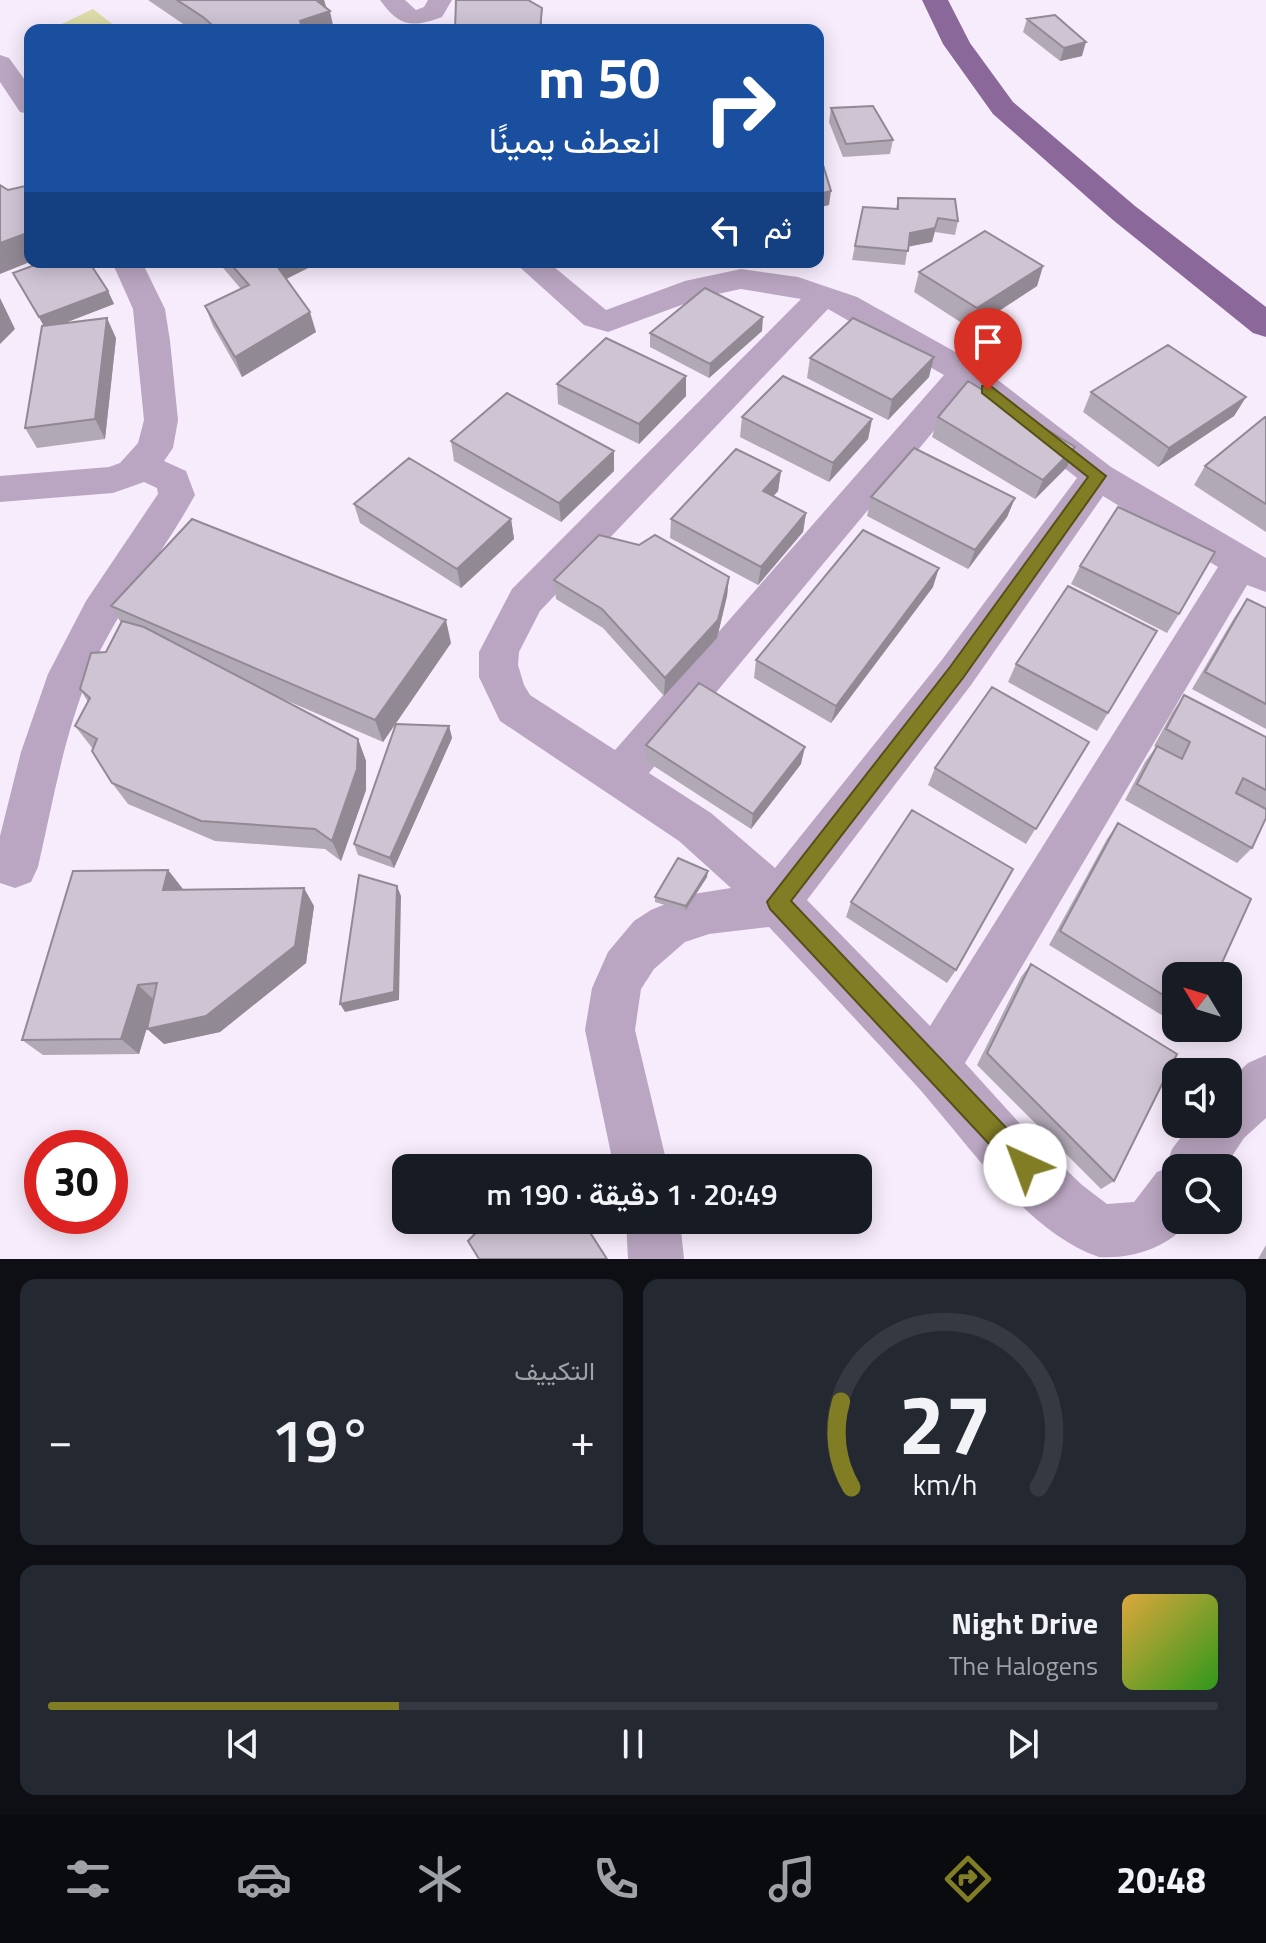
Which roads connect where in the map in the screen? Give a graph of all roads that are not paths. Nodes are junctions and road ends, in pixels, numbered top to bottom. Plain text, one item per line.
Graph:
1 (392, 0) edge
2 (935, 0) edge
3 (438, 13) edge
4 (0, 63) edge
5 (24, 97) edge
6 (130, 268) edge
7 (536, 268) edge
8 (822, 296) junction
9 (1266, 325) edge
10 (965, 372) junction
11 (141, 465) junction
12 (1098, 476) junction
13 (0, 489) edge
14 (1254, 570) edge
15 (619, 777) junction
16 (15, 867) dead end
17 (777, 902) junction
18 (934, 1067) junction
19 (1266, 1081) edge
20 (1242, 1105) edge
21 (638, 1154) edge
22 (1160, 1224) edge
23 (654, 1234) edge
24 (656, 1259) edge

1 - 3 street
2 - 9 main road
4 - 5 street
6 - 11 street
7 - 8 street
8 - 10 street
8 - 15 street
10 - 12 street
10 - 15 street
11 - 13 street
11 - 16 street
12 - 14 street
12 - 17 street
14 - 18 street
15 - 17 street
17 - 18 street
17 - 21 street
18 - 22 street
19 - 20 street
23 - 24 street

